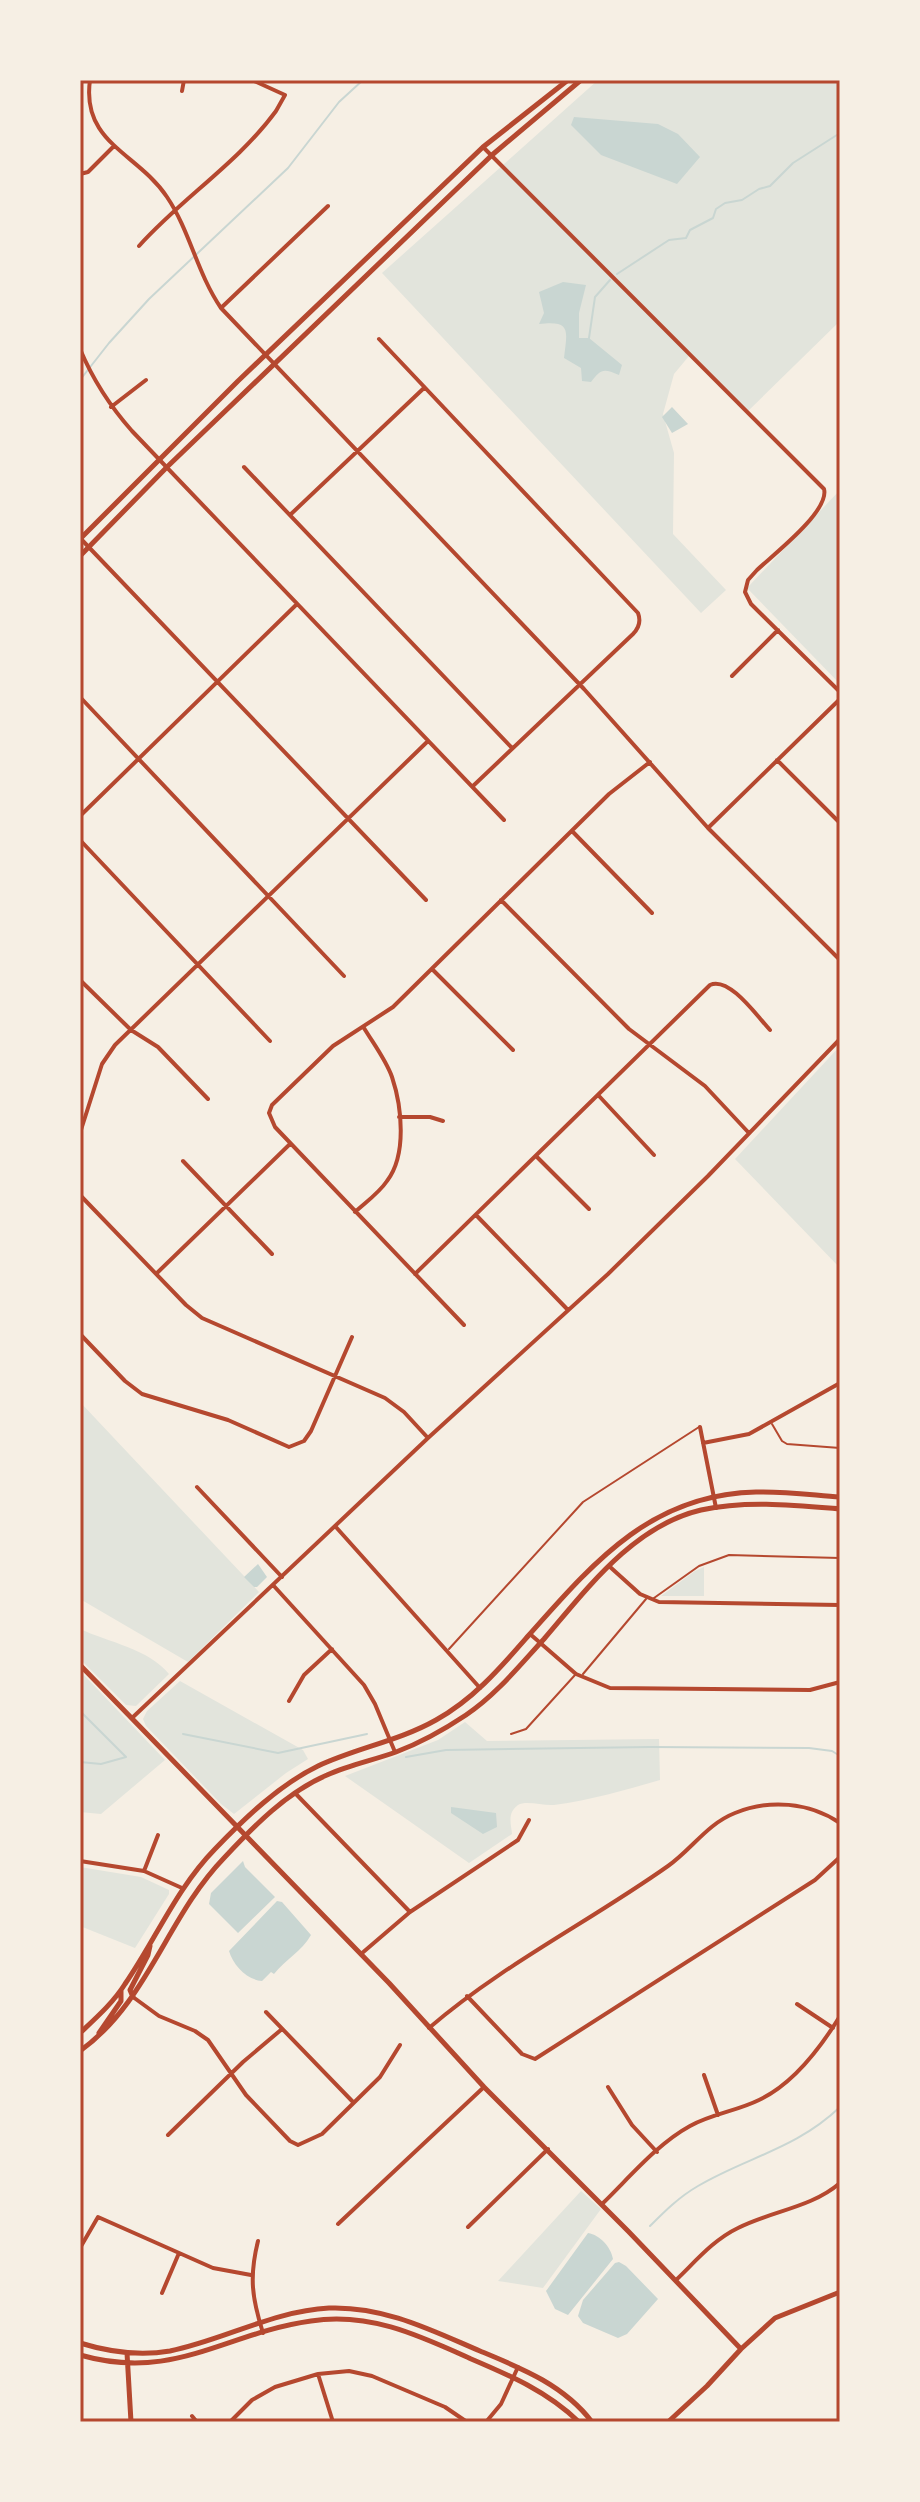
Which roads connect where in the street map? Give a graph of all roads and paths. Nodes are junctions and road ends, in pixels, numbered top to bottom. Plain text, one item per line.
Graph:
1 (90, 80) edge
2 (184, 80) edge
3 (252, 80) edge
4 (568, 80) edge
5 (580, 81) edge
6 (182, 91) dead end
7 (114, 146) junction
8 (483, 147) junction
9 (492, 155) junction
10 (80, 174) edge
11 (328, 206) dead end
12 (175, 211) junction
13 (139, 246) dead end
14 (221, 308) junction
15 (379, 339) dead end
16 (80, 349) edge
17 (265, 355) junction
18 (274, 364) junction
19 (146, 380) dead end
20 (424, 388) junction
21 (111, 407) junction
22 (357, 451) junction
23 (159, 458) junction
24 (167, 467) junction
25 (244, 467) dead end
26 (290, 515) junction
27 (80, 539) edge
28 (89, 547) junction
29 (80, 556) edge
30 (297, 604) junction
31 (778, 630) junction
32 (732, 676) dead end
33 (217, 682) junction
34 (579, 684) junction
35 (840, 692) edge
36 (80, 697) edge
37 (840, 699) edge
38 (428, 741) junction
39 (512, 748) junction
40 (139, 759) junction
41 (777, 760) junction
42 (650, 762) junction
43 (473, 786) junction
44 (80, 816) edge
45 (347, 820) junction
46 (504, 820) dead end
47 (840, 823) edge
48 (708, 828) junction
49 (572, 831) junction
50 (80, 840) edge
51 (268, 896) junction
52 (426, 900) dead end
53 (501, 900) junction
54 (652, 913) dead end
55 (840, 960) edge
56 (199, 965) junction
57 (432, 969) junction
58 (344, 976) dead end
59 (80, 980) edge
60 (364, 1028) junction
61 (131, 1030) junction
62 (770, 1030) dead end
63 (840, 1039) edge
64 (270, 1041) dead end
65 (650, 1045) junction
66 (513, 1050) dead end
67 (599, 1096) junction
68 (208, 1099) dead end
69 (399, 1117) junction
70 (443, 1121) dead end
71 (748, 1132) junction
72 (80, 1133) edge
73 (290, 1144) junction
74 (654, 1155) dead end
75 (536, 1156) junction
76 (183, 1161) dead end
77 (80, 1195) edge
78 (226, 1206) junction
79 (589, 1209) dead end
80 (355, 1212) junction
81 (476, 1215) junction
82 (272, 1254) dead end
83 (156, 1273) junction
84 (415, 1274) junction
85 (568, 1310) junction
86 (464, 1325) dead end
87 (80, 1334) edge
88 (352, 1337) dead end
89 (335, 1376) junction
90 (840, 1383) edge
91 (771, 1422) junction
92 (700, 1427) joint
93 (428, 1438) junction
94 (703, 1443) junction
95 (840, 1448) edge
96 (197, 1487) dead end
97 (714, 1497) junction
98 (840, 1497) edge
99 (716, 1508) junction
100 (840, 1509) edge
101 (335, 1526) junction
102 (840, 1558) edge
103 (609, 1566) junction
104 (282, 1577) junction
105 (273, 1584) junction
106 (649, 1599) junction
107 (840, 1605) edge
108 (530, 1634) junction
109 (540, 1643) junction
110 (332, 1649) junction
111 (447, 1651) junction
112 (80, 1665) edge
113 (578, 1676) junction
114 (840, 1682) edge
115 (480, 1688) junction
116 (289, 1701) dead end
117 (131, 1719) junction
118 (511, 1734) dead end
119 (390, 1740) junction
120 (395, 1752) junction
121 (295, 1793) junction
122 (529, 1820) dead end
123 (840, 1823) edge
124 (237, 1828) junction
125 (158, 1835) dead end
126 (245, 1837) junction
127 (840, 1857) edge
128 (80, 1861) edge
129 (144, 1871) junction
130 (182, 1888) junction
131 (410, 1912) junction
132 (150, 1941) junction
133 (360, 1954) junction
134 (121, 1990) junction
135 (467, 1996) junction
136 (133, 1997) junction
137 (797, 2004) dead end
138 (266, 2012) dead end
139 (840, 2016) edge
140 (833, 2028) junction
141 (282, 2029) junction
142 (429, 2029) junction
143 (80, 2033) edge
144 (96, 2037) junction
145 (400, 2045) dead end
146 (80, 2051) edge
147 (232, 2073) junction
148 (704, 2075) dead end
149 (484, 2087) junction
150 (608, 2087) dead end
151 (353, 2103) junction
152 (718, 2115) junction
153 (168, 2135) dead end
154 (548, 2149) junction
155 (657, 2152) junction
156 (840, 2183) edge
157 (602, 2204) junction
158 (338, 2224) dead end
159 (468, 2227) dead end
160 (258, 2241) dead end
161 (80, 2248) edge
162 (179, 2253) junction
163 (251, 2275) junction
164 (675, 2281) junction
165 (840, 2292) edge
166 (162, 2293) dead end
167 (260, 2322) junction
168 (263, 2333) junction
169 (80, 2343) edge
170 (741, 2349) junction
171 (127, 2353) junction
172 (80, 2355) edge
173 (127, 2364) junction
174 (518, 2367) junction
175 (318, 2374) junction
176 (514, 2377) junction
177 (192, 2416) dead end
178 (131, 2422) edge
179 (197, 2422) edge
180 (230, 2422) edge
181 (333, 2422) edge
182 (467, 2422) edge
183 (486, 2422) edge
184 (579, 2422) edge
185 (592, 2422) edge
186 (668, 2422) edge

1 - 7 street
2 - 6 street
3 - 12 street
4 - 8 main road
5 - 9 main road
7 - 10 street
7 - 12 street
8 - 9 street
8 - 17 main road
9 - 18 main road
9 - 31 street
11 - 14 street
12 - 13 street
12 - 14 street
14 - 17 street
15 - 20 street
16 - 21 street
17 - 18 street
17 - 23 main road
18 - 22 street
18 - 24 main road
19 - 21 street
20 - 22 street
20 - 34 street
21 - 23 street
22 - 26 street
22 - 34 street
23 - 24 street
23 - 27 main road
24 - 28 main road
24 - 30 street
25 - 26 street
26 - 39 street
27 - 28 street
28 - 29 main road
28 - 33 street
30 - 33 street
30 - 38 street
31 - 32 street
31 - 35 street
33 - 40 street
33 - 45 street
34 - 39 street
34 - 42 street
36 - 40 street
37 - 41 street
38 - 43 street
38 - 45 street
39 - 43 street
40 - 44 street
40 - 51 street
41 - 47 street
41 - 48 street
42 - 48 street
42 - 49 street
43 - 46 street
45 - 51 street
45 - 52 street
48 - 55 street
49 - 53 street
49 - 54 street
50 - 56 street
51 - 56 street
51 - 58 street
53 - 57 street
53 - 65 street
56 - 61 street
56 - 64 street
57 - 60 street
57 - 66 street
59 - 61 street
60 - 69 street
60 - 73 street
61 - 68 street
61 - 72 street
62 - 65 street
63 - 71 street
65 - 67 street
65 - 71 street
67 - 74 street
67 - 75 street
69 - 70 street
69 - 80 street
71 - 85 street
73 - 78 street
73 - 80 street
75 - 79 street
75 - 81 street
76 - 78 street
77 - 83 street
78 - 82 street
78 - 83 street
80 - 84 street
81 - 84 street
81 - 85 street
83 - 89 street
84 - 86 street
85 - 93 street
87 - 89 street
88 - 89 street
89 - 93 street
90 - 91 street
91 - 94 street
91 - 95 lane
92 - 94 street
92 - 111 lane
93 - 101 street
94 - 97 street
96 - 104 street
97 - 98 main road
97 - 99 street
97 - 108 main road
99 - 100 main road
99 - 103 main road
101 - 104 street
101 - 111 street
102 - 106 lane
103 - 106 street
103 - 109 main road
104 - 105 street
105 - 110 street
105 - 117 street
106 - 107 street
106 - 113 lane
108 - 109 street
108 - 115 main road
109 - 113 street
109 - 120 main road
110 - 116 street
110 - 119 street
111 - 115 street
112 - 117 main road
113 - 114 street
113 - 118 lane
115 - 119 main road
117 - 124 main road
119 - 120 street
119 - 124 main road
120 - 121 main road
121 - 126 main road
121 - 131 street
122 - 131 street
123 - 135 street
124 - 126 main road
124 - 130 main road
125 - 129 street
126 - 133 main road
126 - 136 main road
127 - 135 street
128 - 129 street
129 - 130 street
130 - 132 main road
131 - 133 street
132 - 134 main road
132 - 136 main road
133 - 142 main road
134 - 143 main road
134 - 144 main road
135 - 142 street
136 - 144 main road
136 - 147 street
137 - 140 street
138 - 141 street
139 - 140 street
140 - 152 street
141 - 147 street
141 - 151 street
142 - 149 main road
144 - 146 main road
145 - 151 street
147 - 151 street
147 - 153 street
148 - 152 street
149 - 154 main road
149 - 158 street
150 - 155 street
152 - 155 street
154 - 157 main road
154 - 159 street
155 - 157 street
156 - 164 street
157 - 164 main road
160 - 163 street
161 - 162 street
162 - 163 street
162 - 166 street
163 - 167 street
164 - 170 main road
165 - 170 main road
167 - 168 street
167 - 171 main road
167 - 174 main road
168 - 173 main road
168 - 176 main road
169 - 171 main road
170 - 186 main road
171 - 173 main road
172 - 173 main road
173 - 178 main road
174 - 176 street
174 - 185 main road
175 - 180 street
175 - 181 street
175 - 182 street
176 - 183 street
176 - 184 main road
177 - 179 street

